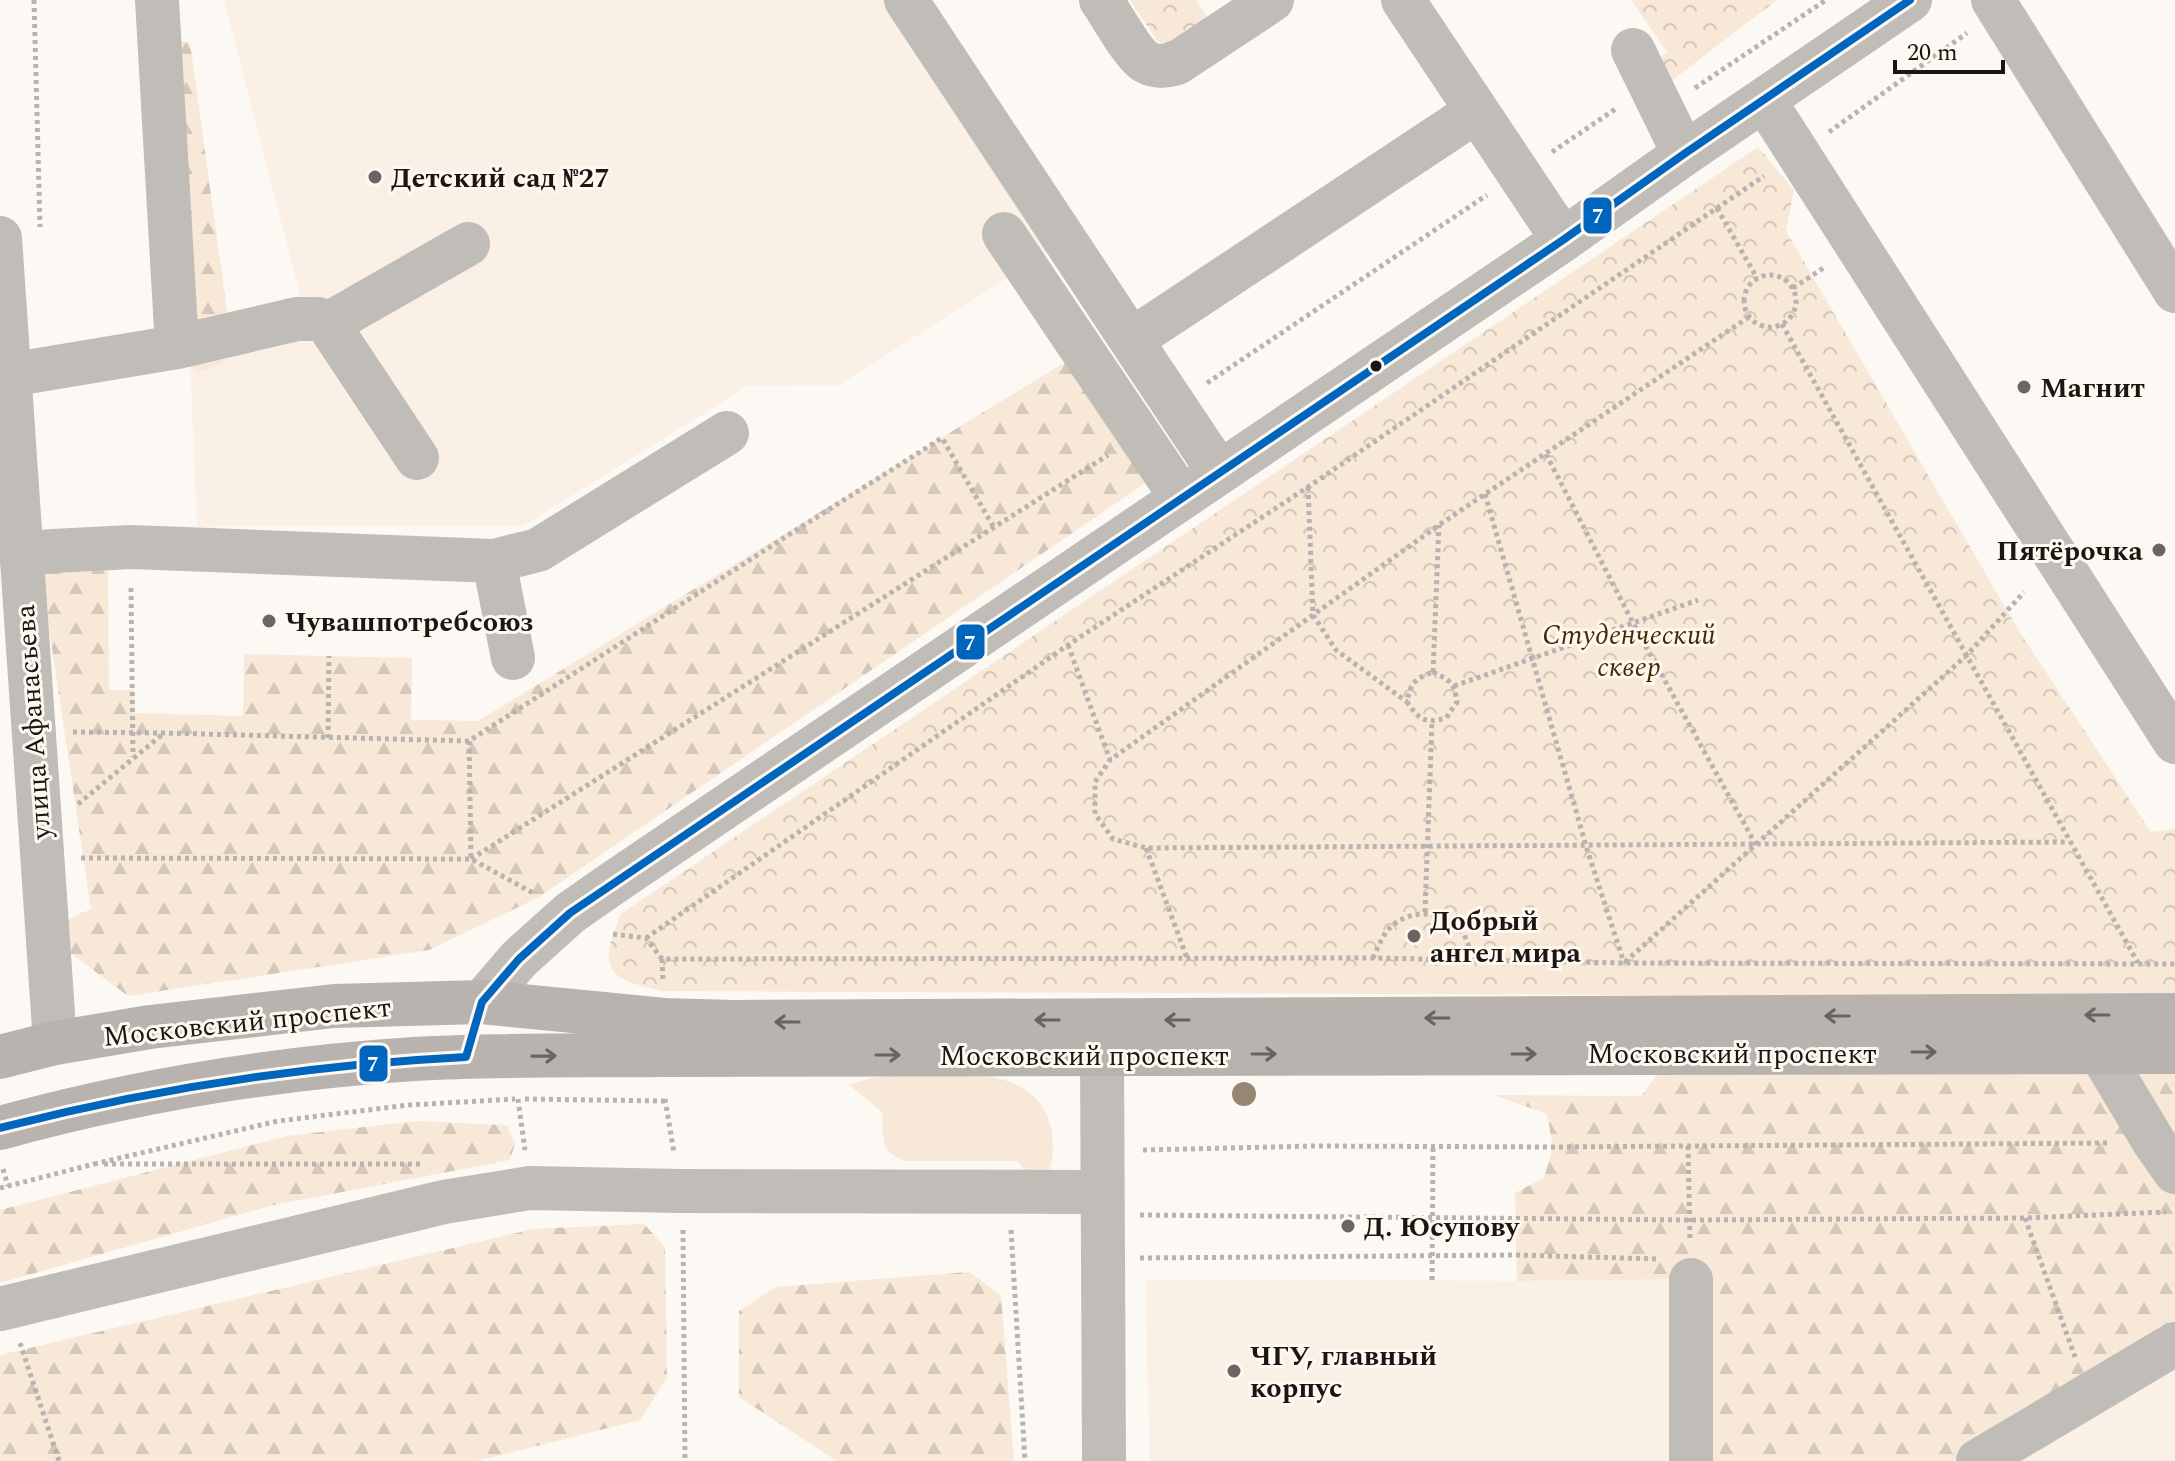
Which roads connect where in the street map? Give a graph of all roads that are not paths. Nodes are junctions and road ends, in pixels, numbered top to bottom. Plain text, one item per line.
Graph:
1 (157, 0) edge
2 (906, 0) edge
3 (1101, 0) edge
4 (1272, 0) edge
5 (1403, 0) edge
6 (1910, 0) edge
7 (1996, 5) edge
8 (1861, 13) edge
9 (1633, 50) dead end
10 (1764, 100) junction
11 (1477, 111) junction
12 (1684, 154) junction
13 (1004, 234) dead end
14 (0, 238) edge
15 (1563, 240) junction
16 (468, 244) dead end
17 (2175, 291) edge
18 (328, 324) junction
19 (1131, 340) junction
20 (5, 347) edge
21 (177, 347) junction
22 (727, 433) dead end
23 (417, 458) dead end
24 (1219, 472) junction
25 (1181, 497) junction
26 (21, 554) junction
27 (494, 561) junction
28 (513, 658) dead end
29 (31, 725) edge
30 (2173, 737) edge
31 (482, 1002) junction
32 (2175, 1015) edge
33 (55, 1043) junction
34 (2100, 1052) junction
35 (2175, 1052) edge
36 (1102, 1055) junction
37 (0, 1057) edge
38 (466, 1057) junction
39 (66, 1110) junction
40 (2, 1148) edge
41 (2164, 1157) edge
42 (1117, 1203) junction
43 (1691, 1270) road end
44 (5, 1308) edge
45 (2175, 1344) edge
46 (1104, 1461) edge
47 (1691, 1461) edge
48 (1978, 1461) edge

1 - 21 street
2 - 19 street
3 - 4 street
5 - 11 street
6 - 8 street
7 - 17 street
8 - 10 street
9 - 12 street
10 - 12 street
10 - 30 street
11 - 15 street
11 - 19 street
12 - 15 street
13 - 25 street
14 - 20 street, улица Афанасьева
15 - 24 street
16 - 18 street
18 - 21 street
18 - 23 street
19 - 24 street
20 - 21 street
20 - 26 street, улица Афанасьева
22 - 27 street
24 - 25 street
25 - 31 street
26 - 27 street
26 - 29 street, улица Афанасьева
27 - 28 street
29 - 33 street, улица Афанасьева
32 -> 31 main road, Московский проспект
31 - 33 main road, Московский проспект
31 - 38 main road
33 - 37 main road, Московский проспект
33 - 39 main road, улица Афанасьева
34 - 35 main road, Московский проспект
36 -> 34 main road, Московский проспект
34 - 41 street
38 -> 36 main road, Московский проспект
36 - 42 street
38 - 39 main road, Московский проспект
39 - 40 main road, Московский проспект
42 - 44 street
42 - 46 street
43 - 47 street
45 - 48 street

